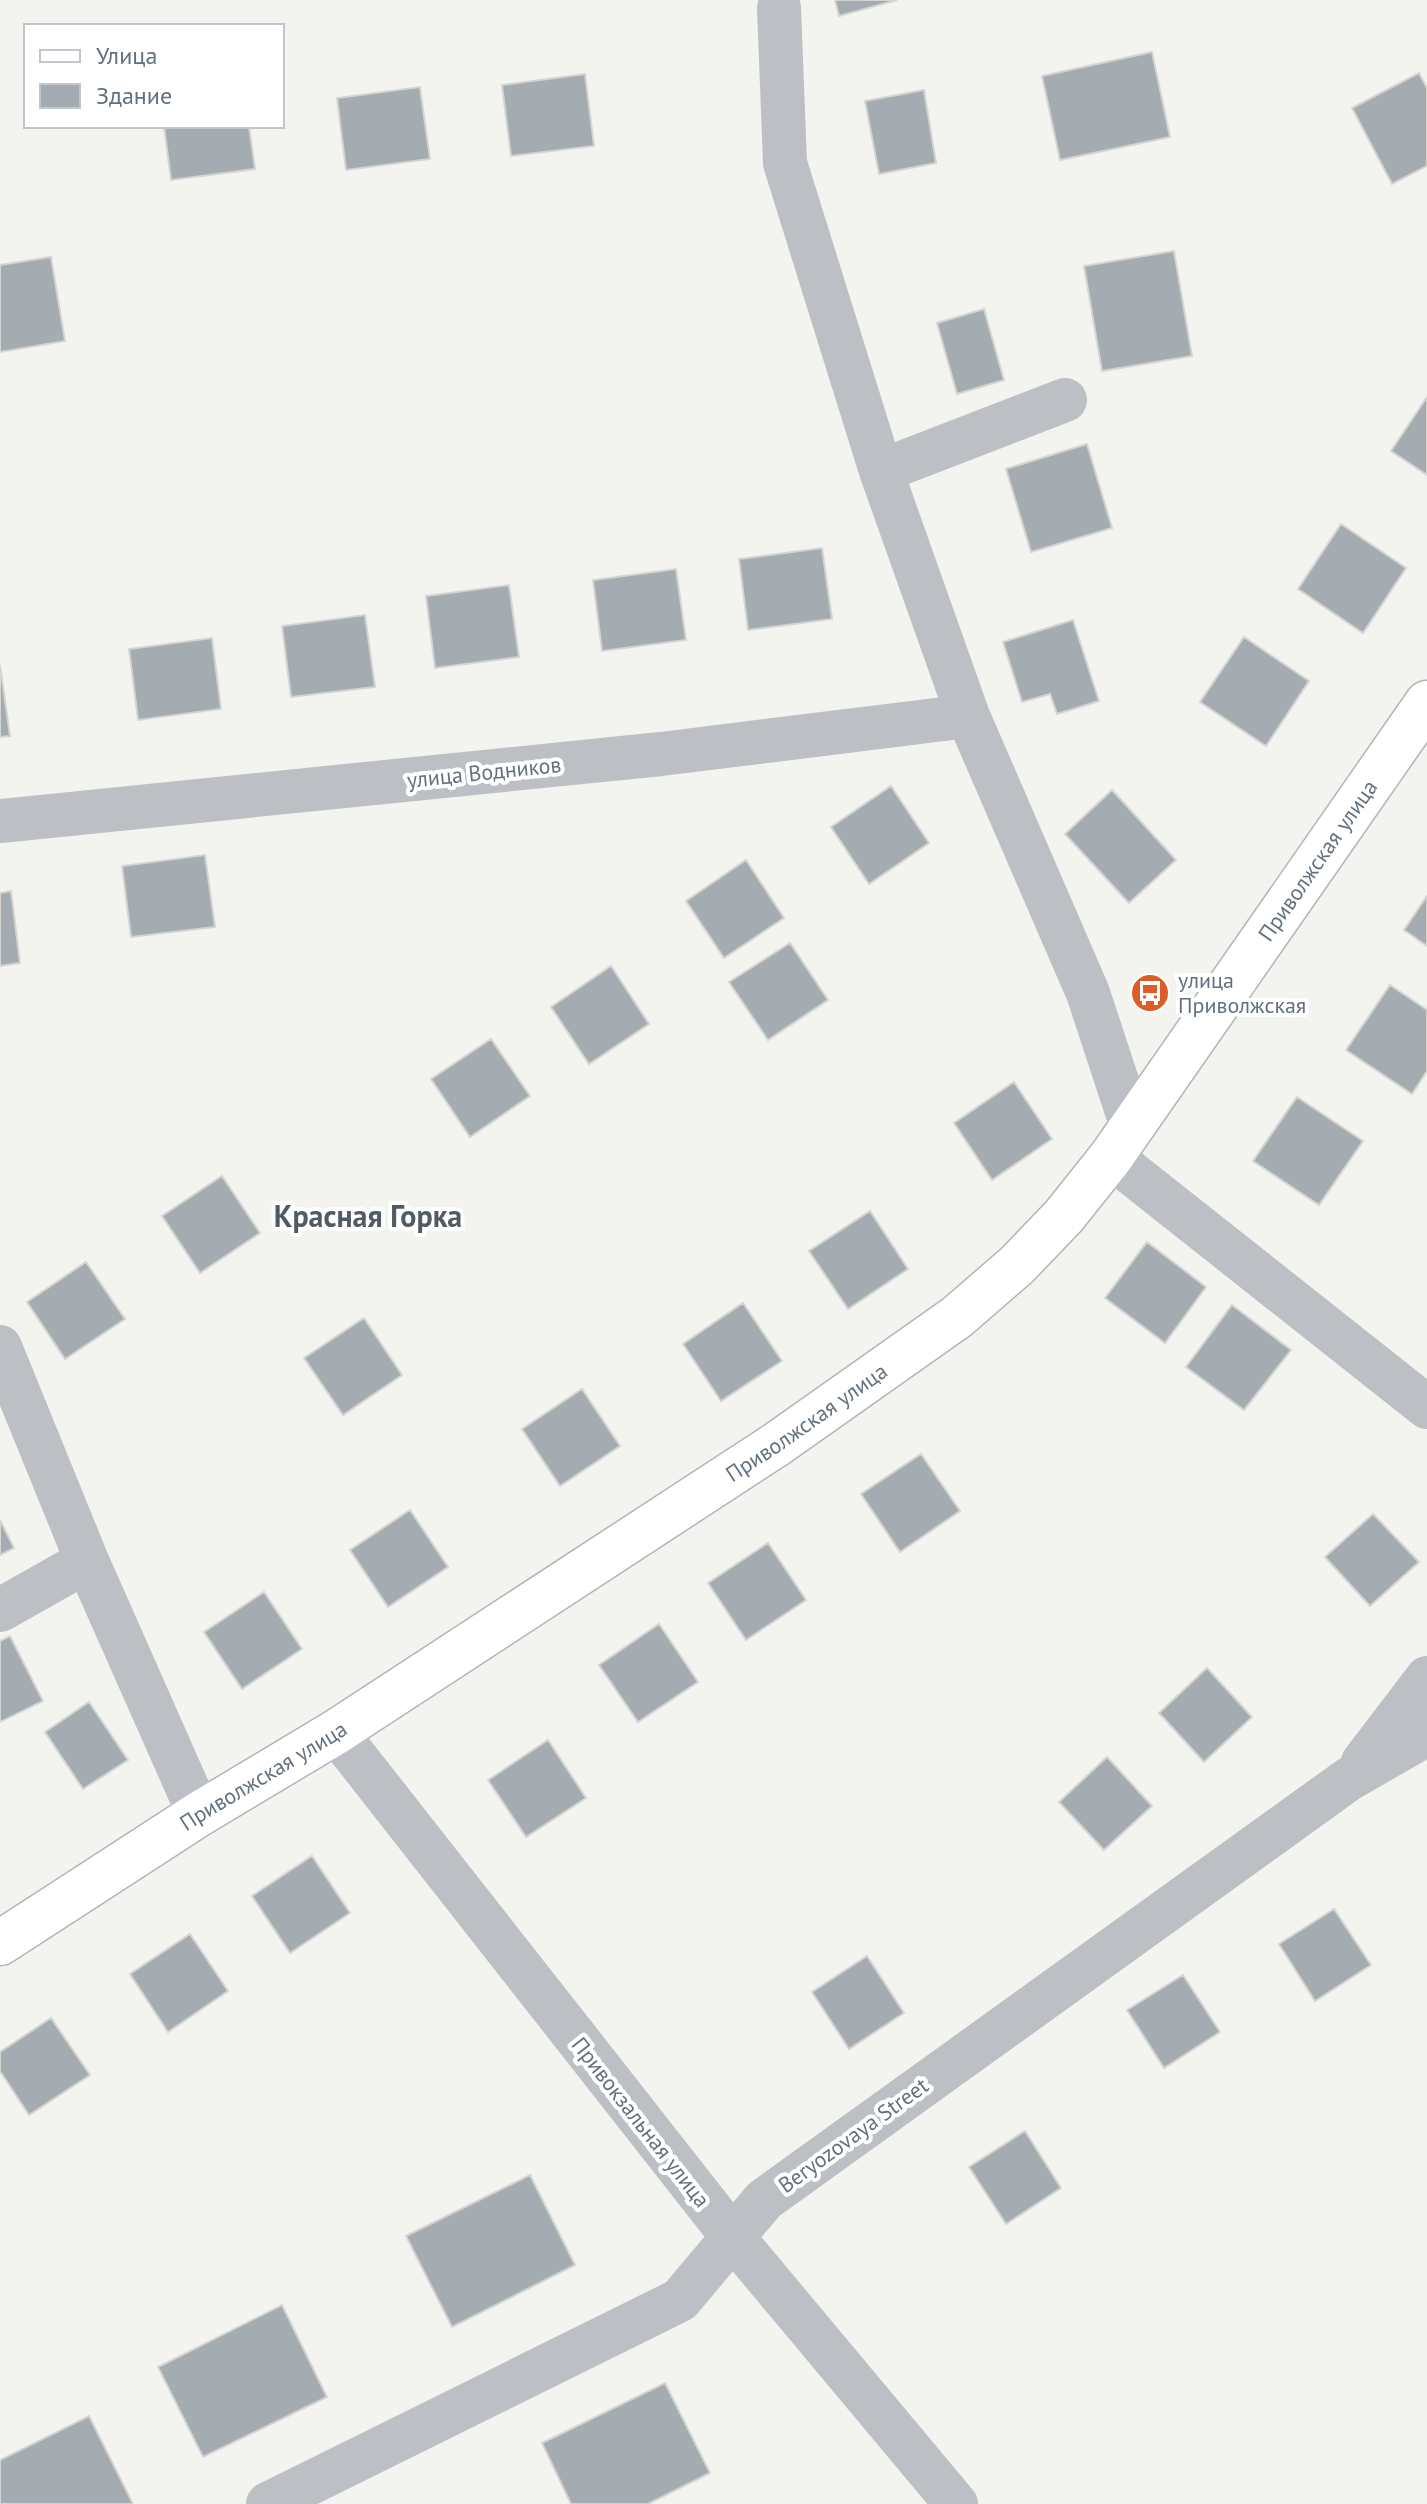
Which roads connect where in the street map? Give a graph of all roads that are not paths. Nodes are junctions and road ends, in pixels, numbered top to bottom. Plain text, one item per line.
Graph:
1 (779, 8) dead end
2 (1065, 400) dead end
3 (881, 471) junction
4 (1427, 703) edge
5 (968, 716) junction
6 (0, 821) edge
7 (1122, 1142) junction
8 (0, 1347) edge
9 (1427, 1407) edge
10 (87, 1561) junction
11 (0, 1610) edge
12 (1427, 1678) edge
13 (336, 1732) junction
14 (1427, 1734) edge
15 (1349, 1779) junction
16 (199, 1814) junction
17 (0, 1943) edge
18 (731, 2235) junction
19 (268, 2504) edge
20 (956, 2504) edge

1 - 3 street
2 - 3 street
3 - 5 street
4 - 7 main road, Приволжская улица
5 - 6 street, улица Водников
5 - 7 street
7 - 9 street
7 - 13 main road, Приволжская улица
8 - 10 street
10 - 11 street
10 - 16 street
12 - 15 street
13 - 16 main road, Приволжская улица
13 - 18 street, Привокзальная улица
14 - 15 street, Beryozovaya Street
15 - 18 street, Beryozovaya Street
16 - 17 main road, Приволжская улица
18 - 19 street, Beryozovaya Street
18 - 20 street, Привокзальная улица

